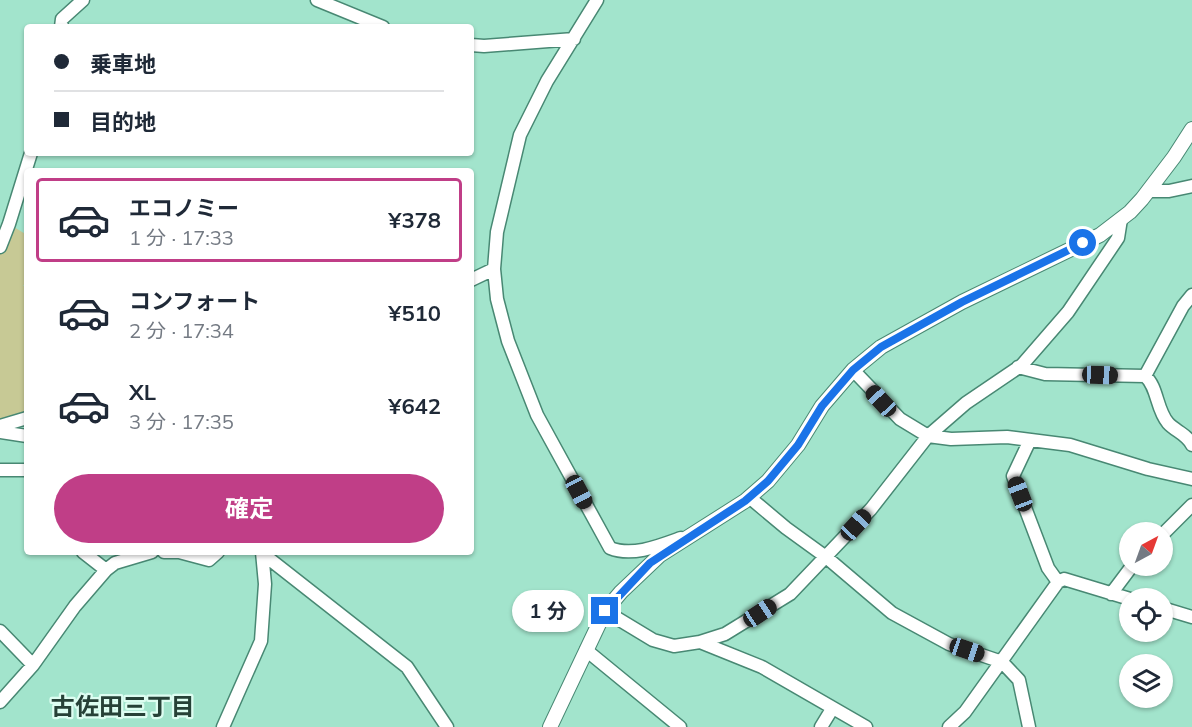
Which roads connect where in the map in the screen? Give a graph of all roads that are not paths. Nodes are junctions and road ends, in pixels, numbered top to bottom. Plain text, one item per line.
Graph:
1 (83, 0) edge
2 (317, 0) edge
3 (597, 0) edge
4 (62, 24) edge
5 (376, 24) edge
6 (573, 39) junction
7 (474, 45) edge
8 (1192, 129) edge
9 (24, 173) edge
10 (1192, 186) edge
11 (1148, 191) junction
12 (1121, 219) junction
13 (0, 247) edge
14 (494, 269) junction
15 (474, 279) edge
16 (1192, 295) edge
17 (1017, 367) junction
18 (853, 370) junction
19 (1145, 376) junction
20 (24, 419) edge
21 (0, 426) edge
22 (0, 432) edge
23 (24, 436) edge
24 (928, 436) junction
25 (1030, 440) junction
26 (1192, 445) edge
27 (0, 470) edge
28 (24, 470) edge
29 (1192, 478) edge
30 (749, 497) junction
31 (1192, 505) edge
32 (1173, 524) edge
33 (698, 531) junction
34 (87, 555) edge
35 (142, 555) edge
36 (190, 555) edge
37 (215, 555) edge
38 (262, 555) edge
39 (265, 555) edge
40 (826, 557) junction
41 (106, 570) junction
42 (1124, 576) edge
43 (1058, 582) junction
44 (1111, 594) junction
45 (1119, 596) edge
46 (605, 611) junction
47 (1173, 612) edge
48 (1192, 618) edge
49 (0, 631) edge
50 (700, 642) junction
51 (586, 650) junction
52 (1002, 662) junction
53 (33, 665) junction
54 (0, 702) edge
55 (832, 709) junction
56 (223, 727) edge
57 (447, 727) edge
58 (550, 727) edge
59 (680, 727) edge
60 (821, 727) edge
61 (866, 727) edge
62 (949, 727) edge
63 (1029, 727) edge

1 - 4 street
2 - 5 street
3 - 6 street
6 - 7 street
6 - 14 street
8 - 11 street
9 - 13 street
10 - 11 street
11 - 12 street
12 - 17 street
12 - 18 street
14 - 15 street
14 - 33 street
16 - 19 street
17 - 19 street
17 - 24 street
18 - 24 street
18 - 30 street
19 - 26 street
20 - 21 street
22 - 23 street
24 - 25 street
24 - 40 street
25 - 29 street
25 - 43 street
27 - 28 street
30 - 33 street
30 - 40 street
31 - 32 street
33 - 46 street
34 - 41 street
35 - 41 street
36 - 37 street
38 - 56 street
39 - 57 street
40 - 50 street
40 - 52 street
41 - 53 street
42 - 44 street
43 - 44 street
43 - 52 street
44 - 45 street
46 - 50 street
46 - 51 street
47 - 48 street
49 - 53 street
50 - 55 street
51 - 58 street
51 - 59 street
52 - 62 street
52 - 63 street
53 - 54 street
55 - 60 street
55 - 61 street

